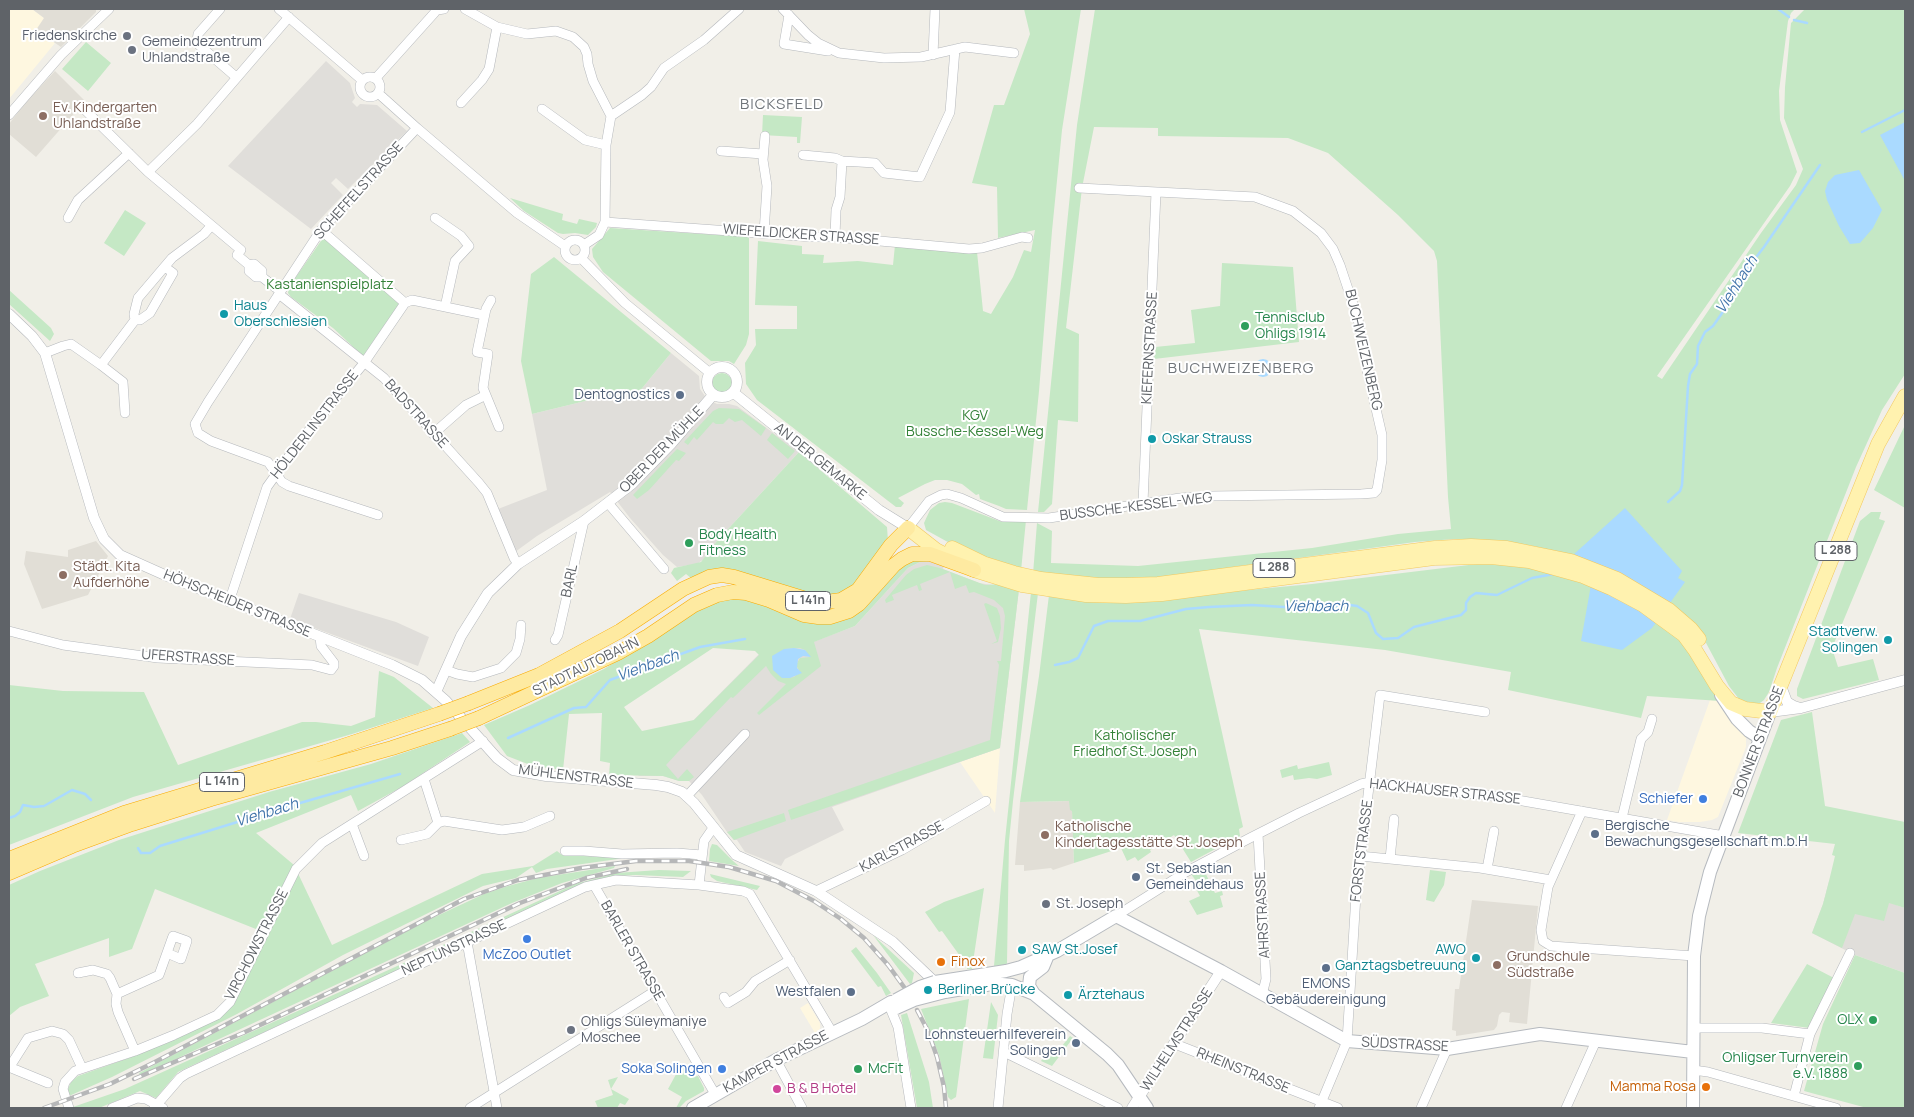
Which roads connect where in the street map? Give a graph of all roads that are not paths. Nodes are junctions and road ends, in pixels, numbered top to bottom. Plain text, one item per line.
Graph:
1 (109, 9) edge
2 (220, 9) edge
3 (280, 9) edge
4 (444, 9) edge
5 (465, 9) edge
6 (739, 9) edge
7 (935, 9) edge
8 (786, 12) edge
9 (289, 17) junction
10 (496, 27) junction
11 (955, 49) junction
12 (839, 53) junction
13 (1014, 53) dead end
14 (933, 55) junction
15 (236, 77) junction
16 (376, 78) junction
17 (362, 80) junction
18 (378, 93) junction
19 (461, 103) dead end
20 (81, 106) dead end
21 (542, 109) dead end
22 (9, 115) edge
23 (611, 116) junction
24 (417, 128) junction
25 (765, 136) dead end
26 (606, 145) junction
27 (721, 151) dead end
28 (129, 153) junction
29 (763, 154) junction
30 (803, 156) dead end
31 (842, 161) junction
32 (148, 172) junction
33 (1080, 188) dead end
34 (1156, 192) junction
35 (68, 218) dead end
36 (435, 218) dead end
37 (605, 222) junction
38 (212, 226) junction
39 (321, 230) junction
40 (764, 234) junction
41 (835, 237) junction
42 (1028, 238) dead end
43 (584, 245) junction
44 (565, 246) junction
45 (581, 258) junction
46 (165, 267) junction
47 (279, 292) junction
48 (491, 300) dead end
49 (405, 302) junction
50 (445, 307) junction
51 (9, 314) edge
52 (484, 315) junction
53 (135, 320) junction
54 (45, 354) junction
55 (364, 363) junction
56 (101, 365) junction
57 (710, 373) junction
58 (734, 393) junction
59 (713, 394) junction
60 (486, 395) junction
61 (1905, 396) edge
62 (125, 413) dead end
63 (499, 428) dead end
64 (433, 434) junction
65 (276, 473) junction
66 (1378, 485) joint
67 (608, 503) junction
68 (1143, 503) junction
69 (378, 515) dead end
70 (584, 521) junction
71 (908, 528) junction
72 (1507, 553) junction
73 (518, 564) junction
74 (664, 568) dead end
75 (974, 570) junction
76 (880, 580) junction
77 (229, 602) junction
78 (1676, 622) junction
79 (521, 625) dead end
80 (9, 631) edge
81 (320, 638) junction
82 (554, 640) dead end
83 (446, 670) junction
84 (1905, 680) edge
85 (1717, 686) junction
86 (1781, 686) junction
87 (436, 692) junction
88 (1739, 707) junction
89 (1802, 708) junction
90 (1485, 712) dead end
91 (1770, 712) junction
92 (1652, 719) dead end
93 (745, 734) dead end
94 (1760, 738) junction
95 (483, 741) junction
96 (424, 779) junction
97 (1370, 782) junction
98 (687, 796) junction
99 (986, 801) dead end
100 (1582, 811) junction
101 (550, 816) dead end
102 (1622, 818) junction
103 (1394, 819) dead end
104 (438, 823) junction
105 (352, 824) junction
106 (713, 828) junction
107 (1494, 832) dead end
108 (1258, 834) junction
109 (1724, 836) junction
110 (402, 840) dead end
111 (566, 851) dead end
112 (702, 855) junction
113 (364, 856) dead end
114 (1360, 856) junction
115 (9, 859) edge
116 (1390, 859) junction
117 (1488, 870) junction
118 (9, 872) edge
119 (1551, 880) junction
120 (594, 885) junction
121 (699, 885) junction
122 (816, 890) junction
123 (1116, 916) junction
124 (466, 942) junction
125 (1850, 953) dead end
126 (167, 954) dead end
127 (1694, 956) junction
128 (1047, 958) junction
129 (790, 960) junction
130 (1011, 970) joint
131 (1221, 971) junction
132 (78, 974) dead end
133 (935, 982) junction
134 (1012, 985) junction
135 (656, 991) junction
136 (945, 992) junction
137 (117, 994) junction
138 (1034, 994) junction
139 (1262, 995) junction
140 (724, 997) dead end
141 (893, 1007) junction
142 (1693, 1028) junction
143 (832, 1032) junction
144 (1810, 1034) junction
145 (1347, 1041) junction
146 (1596, 1041) junction
147 (1175, 1044) junction
148 (1447, 1049) junction
149 (135, 1051) junction
150 (1004, 1052) junction
151 (1693, 1052) junction
152 (776, 1060) junction
153 (9, 1067) edge
154 (82, 1068) junction
155 (1693, 1070) junction
156 (48, 1083) dead end
157 (494, 1093) junction
158 (716, 1094) junction
159 (1794, 1096) junction
160 (1139, 1105) edge
161 (1321, 1105) edge
162 (1823, 1106) edge
163 (158, 1107) edge
164 (69, 1108) edge
165 (112, 1108) edge
166 (470, 1108) edge
167 (497, 1108) edge
168 (693, 1108) edge
169 (802, 1108) edge
170 (910, 1108) edge
171 (998, 1108) edge
172 (1118, 1108) edge
173 (1338, 1108) edge
174 (1420, 1108) edge
175 (1566, 1108) edge
176 (1693, 1108) edge
177 (1836, 1108) edge

1 - 22 street
2 - 15 street
3 - 9 street
4 - 16 street
5 - 10 street
6 - 23 street
7 - 14 street
8 - 12 street
8 - 12 street
9 - 15 street
9 - 17 street
10 - 19 street
10 - 23 street
11 - 13 street
11 - 14 street
11 - 31 street
12 - 14 street
15 - 32 street
16 - 17 street
16 - 18 street
17 - 18 street
18 - 24 street
20 - 28 street, BADSTRASSE
21 - 26 street
23 - 26 street
24 - 39 street, SCHEFFELSTRASSE
24 - 44 street
25 - 29 street
26 - 37 street
27 - 29 street
28 - 32 street, BADSTRASSE
28 - 35 street
29 - 40 street
30 - 31 street
31 - 41 street
32 - 38 street, BADSTRASSE
33 - 34 street, BUCHWEIZENBERG
34 - 66 street, BUCHWEIZENBERG
34 - 68 street, KIEFERNSTRASSE
36 - 50 street
37 - 40 street, WIEFELDICKER STRASSE
37 - 43 street
38 - 46 street
38 - 47 street, BADSTRASSE
39 - 47 street, SCHEFFELSTRASSE
39 - 49 street
40 - 41 street, WIEFELDICKER STRASSE
41 - 42 street, WIEFELDICKER STRASSE
43 - 44 street
43 - 45 street
44 - 45 street
45 - 57 street
46 - 53 street
46 - 53 street
47 - 55 street, BADSTRASSE
47 - 65 street, SCHEFFELSTRASSE
48 - 52 street
49 - 50 street
49 - 55 street, HÖLDERLINSTRASSE
50 - 52 street
51 - 54 street, HÖHSCHEIDER STRASSE
52 - 60 street
53 - 56 street
54 - 56 street
54 - 77 street, HÖHSCHEIDER STRASSE
55 - 64 street, BADSTRASSE
55 - 65 street, HÖLDERLINSTRASSE
56 - 62 street
57 - 58 street
57 - 59 street
58 - 59 street
58 - 71 street, AN DER GEMARKE / L 288
59 - 67 street, OBER DER MÜHLE
60 - 63 street
60 - 64 street
61 - 86 main road, BONNER STRASSE / L 288
64 - 73 street, BADSTRASSE
65 - 69 street
65 - 77 street, HÖLDERLINSTRASSE
66 - 68 street, BUSSCHE-KESSEL-WEG
67 - 70 street, OBER DER MÜHLE
67 - 74 street, OBER DER MÜHLE
68 - 71 street, BUSSCHE-KESSEL-WEG
70 - 73 street, OBER DER MÜHLE
70 - 82 street, BARL
71 - 72 main road, L 288
71 - 75 main road, L 288
71 - 76 highway
71 - 115 highway, STADTAUTOBAHN / L 141n, bridge
72 - 75 main road, L 288
72 - 78 main road, L 288
73 - 83 street, OBER DER MÜHLE
75 - 76 highway, L 288
76 - 118 highway, STADTAUTOBAHN / L 141n, bridge
77 - 81 street, HÖHSCHEIDER STRASSE
78 - 85 main road, L 288
78 - 88 main road, L 288
79 - 83 street
80 - 81 street, UFERSTRASSE
81 - 87 street, HÖHSCHEIDER STRASSE
83 - 87 street, OBER DER MÜHLE
84 - 89 street
85 - 88 main road, L 288
85 - 94 main road, L 288
86 - 89 street
86 - 91 main road, BONNER STRASSE / L 288
87 - 95 street, MÜHLENSTRASSE
88 - 91 main road
89 - 91 street
90 - 97 street, FORSTSTRASSE
91 - 94 main road, BONNER STRASSE / L 288
92 - 102 street
93 - 98 street
94 - 109 main road, BONNER STRASSE / L 288
95 - 96 street, VIRCHOWSTRASSE
95 - 98 street, MÜHLENSTRASSE
96 - 104 street
96 - 105 street, VIRCHOWSTRASSE
97 - 100 street, HACKHAUSER STRASSE
97 - 108 street, HACKHAUSER STRASSE
97 - 114 street, FORSTSTRASSE
98 - 106 street, MÜHLENSTRASSE
99 - 122 street, KARLSTRASSE
100 - 102 street, HACKHAUSER STRASSE
100 - 119 street
101 - 104 street
102 - 109 street, HACKHAUSER STRASSE
103 - 116 street
104 - 110 street
105 - 113 street
105 - 149 street, VIRCHOWSTRASSE
106 - 112 street
106 - 122 street, MÜHLENSTRASSE
107 - 117 street
108 - 123 street, HACKHAUSER STRASSE
108 - 139 street, AHRSTRASSE
109 - 127 main road, BONNER STRASSE / L 288
111 - 112 street
112 - 121 street
114 - 116 street
114 - 145 street, FORSTSTRASSE
116 - 117 street
117 - 119 street
119 - 127 street
120 - 121 street, NEPTUNSTRASSE
120 - 124 street, NEPTUNSTRASSE
120 - 135 street, BARLER STRASSE
121 - 129 street, NEPTUNSTRASSE
122 - 133 street, MÜHLENSTRASSE
123 - 128 main road, HACKHAUSER STRASSE
123 - 131 main road, SÜDSTRASSE
124 - 157 street
124 - 163 street, NEPTUNSTRASSE
125 - 144 street
126 - 137 street
127 - 142 main road, BONNER STRASSE / L 288
128 - 130 main road, HACKHAUSER STRASSE
128 - 134 main road
128 - 138 main road
129 - 140 street
129 - 143 street, NEPTUNSTRASSE
130 - 133 main road, KAMPER STRASSE
131 - 139 main road, SÜDSTRASSE
131 - 147 street, WILHELMSTRASSE
132 - 137 street
133 - 136 street, bridge
133 - 141 main road, KAMPER STRASSE, bridge
134 - 136 main road, KAMPER STRASSE
134 - 138 main road
134 - 150 street
135 - 157 street
135 - 158 street, BARLER STRASSE
136 - 141 main road, KAMPER STRASSE, bridge
137 - 149 street
138 - 160 main road
139 - 145 main road, SÜDSTRASSE
141 - 143 main road, KAMPER STRASSE
141 - 170 street
142 - 144 street
142 - 151 main road, BONNER STRASSE / L 288
143 - 152 main road, KAMPER STRASSE
144 - 159 street
145 - 148 main road, SÜDSTRASSE
145 - 161 street, FORSTSTRASSE
146 - 148 main road, SÜDSTRASSE
146 - 151 main road, SÜDSTRASSE
146 - 175 street
147 - 160 street, WILHELMSTRASSE
147 - 161 street, RHEINSTRASSE
148 - 174 street
149 - 154 street, VIRCHOWSTRASSE
150 - 171 street
150 - 172 street
151 - 155 main road, BONNER STRASSE / L 288
152 - 158 main road, KAMPER STRASSE
152 - 169 street
153 - 154 street
153 - 156 street
154 - 164 street, VIRCHOWSTRASSE
155 - 159 street
155 - 176 main road, BONNER STRASSE / L 288
157 - 166 street
157 - 167 street
158 - 168 main road, KAMPER STRASSE
159 - 162 street
161 - 173 street, RHEINSTRASSE
162 - 177 street
163 - 165 street, NEPTUNSTRASSE

